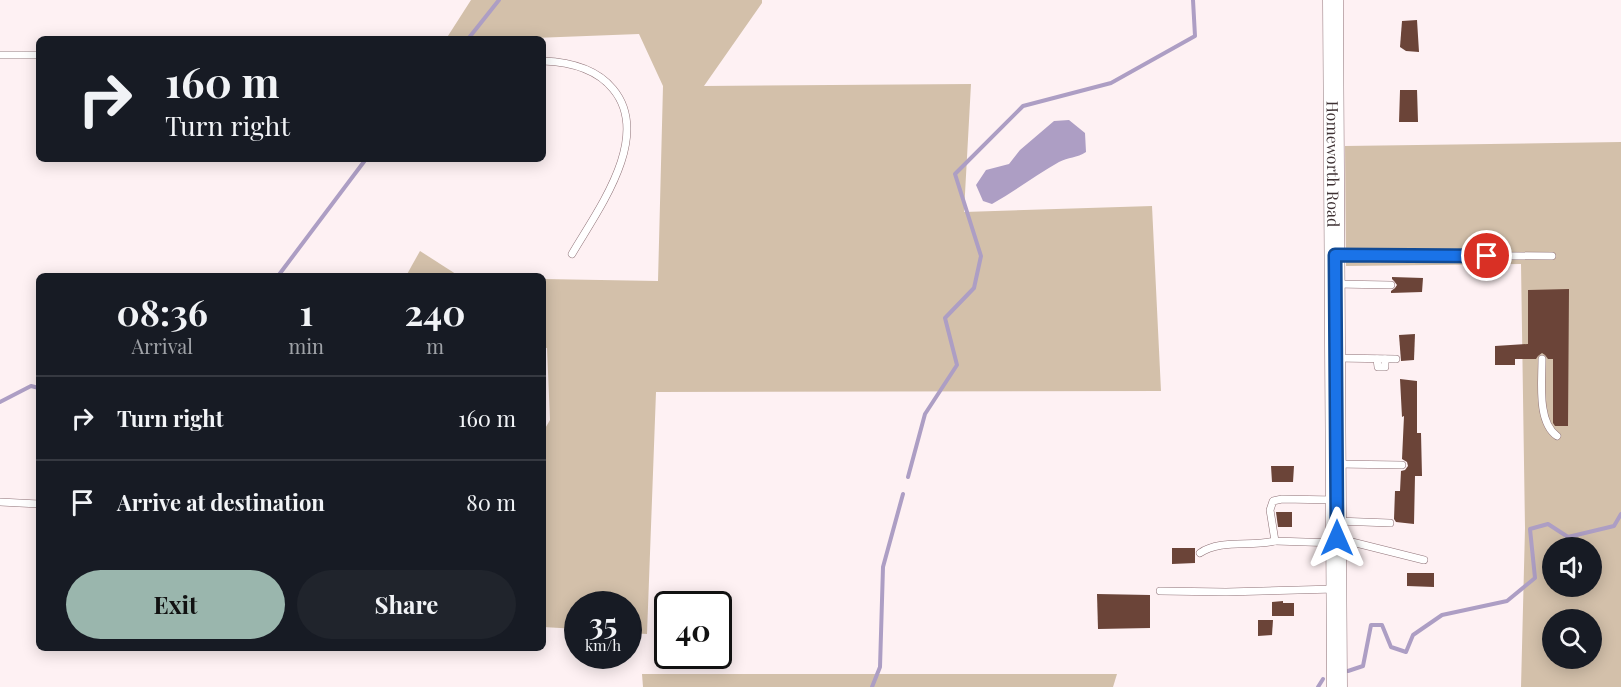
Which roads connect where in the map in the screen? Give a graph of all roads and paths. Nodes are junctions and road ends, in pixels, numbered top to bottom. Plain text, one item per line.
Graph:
1 (1333, 0) edge
2 (0, 55) edge
3 (36, 55) edge
4 (546, 62) edge
5 (572, 254) dead end
6 (1335, 255) junction
7 (1552, 256) dead end
8 (1336, 284) junction
9 (1392, 285) dead end
10 (1336, 358) junction
11 (1396, 359) dead end
12 (1542, 359) dead end
13 (1557, 436) dead end
14 (1337, 464) junction
15 (1402, 465) dead end
16 (1337, 501) junction
17 (0, 502) edge
18 (36, 504) edge
19 (1389, 523) dead end
20 (1337, 534) junction
21 (1275, 541) junction
22 (1200, 553) dead end
23 (1424, 560) dead end
24 (1337, 589) junction
25 (1160, 591) dead end
26 (1337, 687) edge

1 - 6 street, Homeworth Road
2 - 3 lane
4 - 5 lane
6 - 7 lane
6 - 8 street, Homeworth Road
8 - 9 lane
8 - 10 street, Homeworth Road
10 - 11 lane
10 - 14 street, Homeworth Road
12 - 13 lane
14 - 15 lane
14 - 16 street, Homeworth Road
16 - 20 street, Homeworth Road
16 - 21 lane
17 - 18 lane
19 - 20 lane
20 - 21 lane
20 - 23 lane
20 - 24 street, Homeworth Road
21 - 22 lane
24 - 25 lane
24 - 26 street, Homeworth Road

